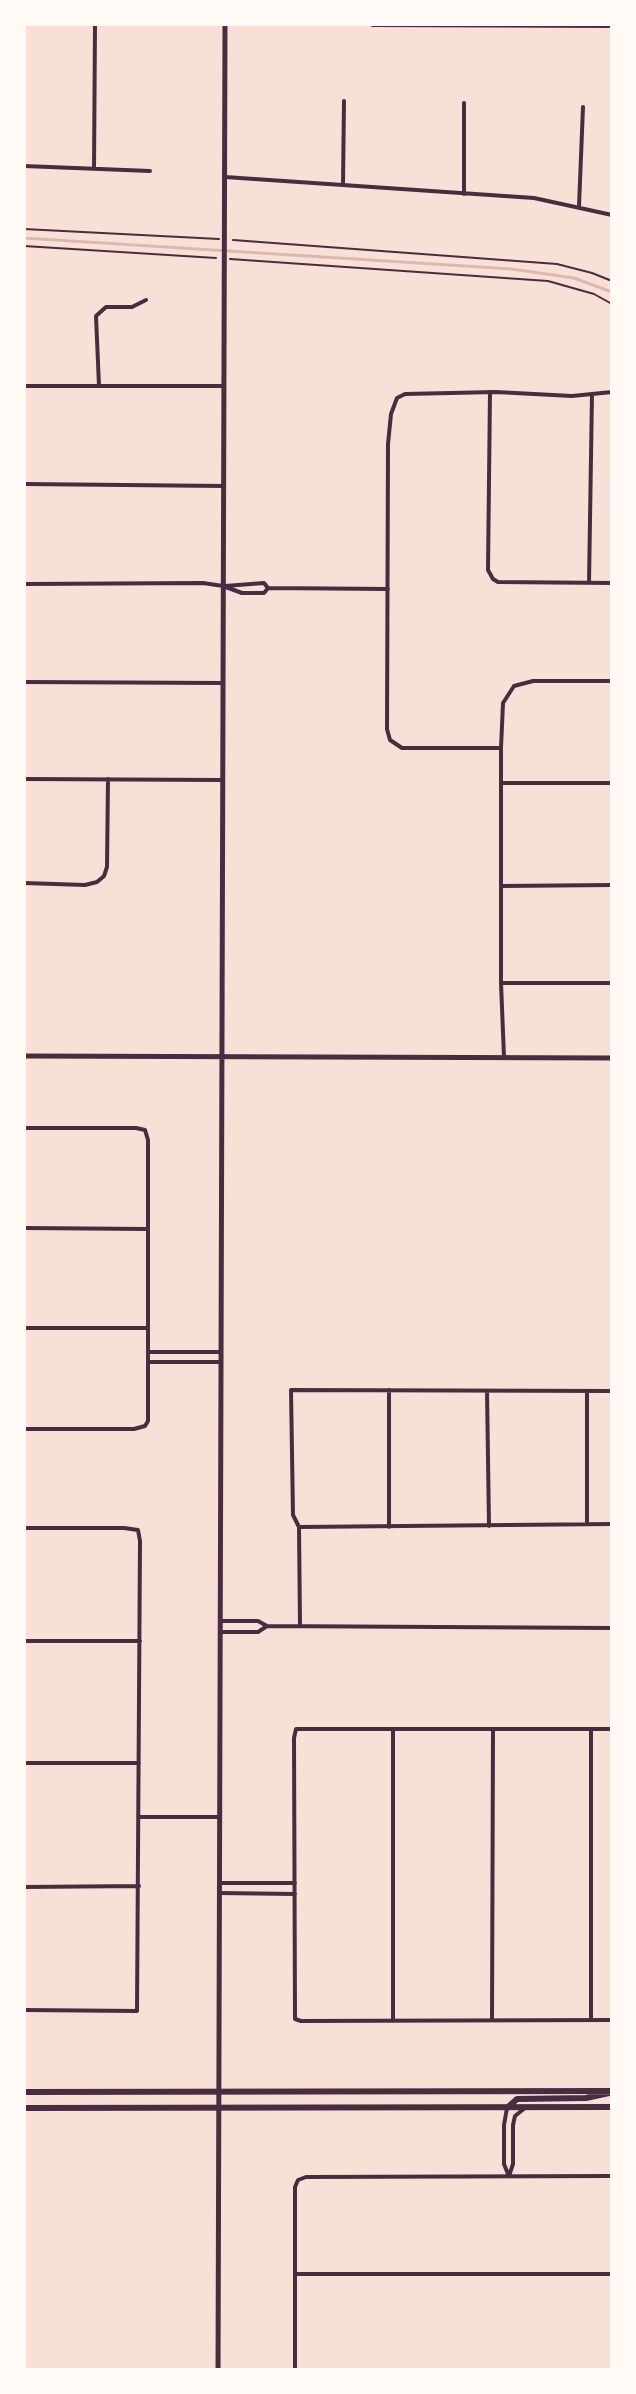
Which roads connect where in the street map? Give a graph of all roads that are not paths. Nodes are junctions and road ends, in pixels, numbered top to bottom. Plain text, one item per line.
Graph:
1 (95, 24) edge
2 (225, 24) edge
3 (373, 24) edge
4 (484, 25) edge
5 (612, 25) edge
6 (344, 101) dead end
7 (464, 103) dead end
8 (583, 107) dead end
9 (24, 166) edge
10 (94, 169) junction
11 (150, 171) dead end
12 (225, 177) junction
13 (343, 184) junction
14 (464, 194) junction
15 (579, 206) junction
16 (612, 215) edge
17 (146, 300) dead end
18 (24, 386) edge
19 (99, 386) junction
20 (224, 386) junction
21 (490, 392) junction
22 (612, 392) edge
23 (592, 394) junction
24 (24, 484) edge
25 (224, 486) junction
26 (589, 583) junction
27 (612, 583) edge
28 (24, 584) edge
29 (223, 586) junction
30 (268, 588) junction
31 (388, 589) junction
32 (612, 681) edge
33 (24, 682) edge
34 (222, 683) junction
35 (501, 748) junction
36 (24, 779) edge
37 (108, 779) junction
38 (222, 780) junction
39 (501, 783) junction
40 (612, 783) edge
41 (24, 883) edge
42 (612, 885) edge
43 (501, 886) junction
44 (501, 983) junction
45 (612, 983) edge
46 (24, 1056) edge
47 (222, 1056) junction
48 (504, 1058) junction
49 (612, 1058) edge
50 (24, 1128) edge
51 (24, 1228) edge
52 (148, 1229) junction
53 (24, 1328) edge
54 (148, 1328) junction
55 (148, 1352) junction
56 (221, 1352) junction
57 (148, 1362) junction
58 (221, 1362) junction
59 (389, 1390) junction
60 (487, 1391) junction
61 (587, 1391) junction
62 (612, 1391) edge
63 (24, 1429) edge
64 (612, 1524) edge
65 (587, 1525) junction
66 (489, 1526) junction
67 (299, 1527) junction
68 (389, 1527) junction
69 (24, 1528) edge
70 (221, 1621) junction
71 (267, 1626) junction
72 (300, 1626) junction
73 (612, 1628) edge
74 (221, 1632) junction
75 (24, 1641) edge
76 (140, 1641) junction
77 (393, 1729) junction
78 (591, 1729) junction
79 (612, 1729) edge
80 (493, 1730) junction
81 (24, 1763) edge
82 (139, 1763) junction
83 (140, 1817) junction
84 (219, 1817) junction
85 (219, 1883) junction
86 (295, 1883) junction
87 (139, 1886) junction
88 (24, 1887) edge
89 (219, 1893) junction
90 (295, 1894) junction
91 (24, 2010) edge
92 (492, 2020) junction
93 (591, 2020) junction
94 (612, 2020) edge
95 (393, 2021) junction
96 (218, 2091) junction
97 (24, 2092) edge
98 (612, 2092) edge
99 (507, 2107) junction
100 (526, 2107) junction
101 (612, 2107) edge
102 (24, 2108) edge
103 (218, 2108) junction
104 (509, 2176) junction
105 (612, 2176) edge
106 (295, 2274) junction
107 (612, 2274) edge
108 (218, 2370) edge
109 (295, 2370) edge

1 - 10 street
2 - 12 street
3 - 4 main road
4 - 5 main road
6 - 13 street
7 - 14 street
8 - 15 street
9 - 10 street
10 - 11 street
12 - 13 street
12 - 20 street
13 - 14 street
14 - 15 street
15 - 16 street
17 - 19 street
18 - 19 street
19 - 20 street
20 - 25 street
21 - 23 street
21 - 26 street
21 - 31 street
22 - 23 street
23 - 26 street
24 - 25 street
25 - 29 street
26 - 27 street
28 - 29 street
29 - 30 street
29 - 30 street
29 - 34 street
30 - 31 street
31 - 35 street
32 - 35 street
33 - 34 street
34 - 38 street
35 - 39 street
36 - 37 street
37 - 38 street
37 - 41 street
38 - 47 street
39 - 40 street
39 - 43 street
42 - 43 street
43 - 44 street
44 - 45 street
44 - 48 street
46 - 47 street
47 - 48 street
47 - 56 street
48 - 49 street
50 - 52 street
51 - 52 street
52 - 54 street
53 - 54 street
54 - 55 street
55 - 56 street
55 - 57 street
56 - 58 street
57 - 58 street
57 - 63 street
58 - 70 street
59 - 60 street
59 - 67 street
59 - 68 street
60 - 61 street
60 - 66 street
61 - 62 street
61 - 65 street
64 - 65 street
65 - 66 street
66 - 68 street
67 - 68 street
67 - 72 street
69 - 76 street
70 - 71 street
70 - 74 street
71 - 72 street
71 - 74 street
72 - 73 street
74 - 84 street
75 - 76 street
76 - 82 street
77 - 80 street
77 - 86 street
77 - 95 street
78 - 79 street
78 - 80 street
78 - 93 street
80 - 92 street
81 - 82 street
82 - 83 street
83 - 84 street
83 - 87 street
84 - 85 street
85 - 86 street
85 - 89 street
86 - 90 street
87 - 88 street
87 - 91 street
89 - 90 street
89 - 96 street
90 - 95 street
92 - 93 street
92 - 95 street
93 - 94 street
96 - 97 main road
96 - 98 main road
96 - 103 street
98 - 99 main road
99 - 100 main road
99 - 103 main road
99 - 104 street
100 - 101 main road
100 - 104 street
102 - 103 main road
103 - 108 street
104 - 105 street
104 - 106 street
106 - 107 street
106 - 109 street

